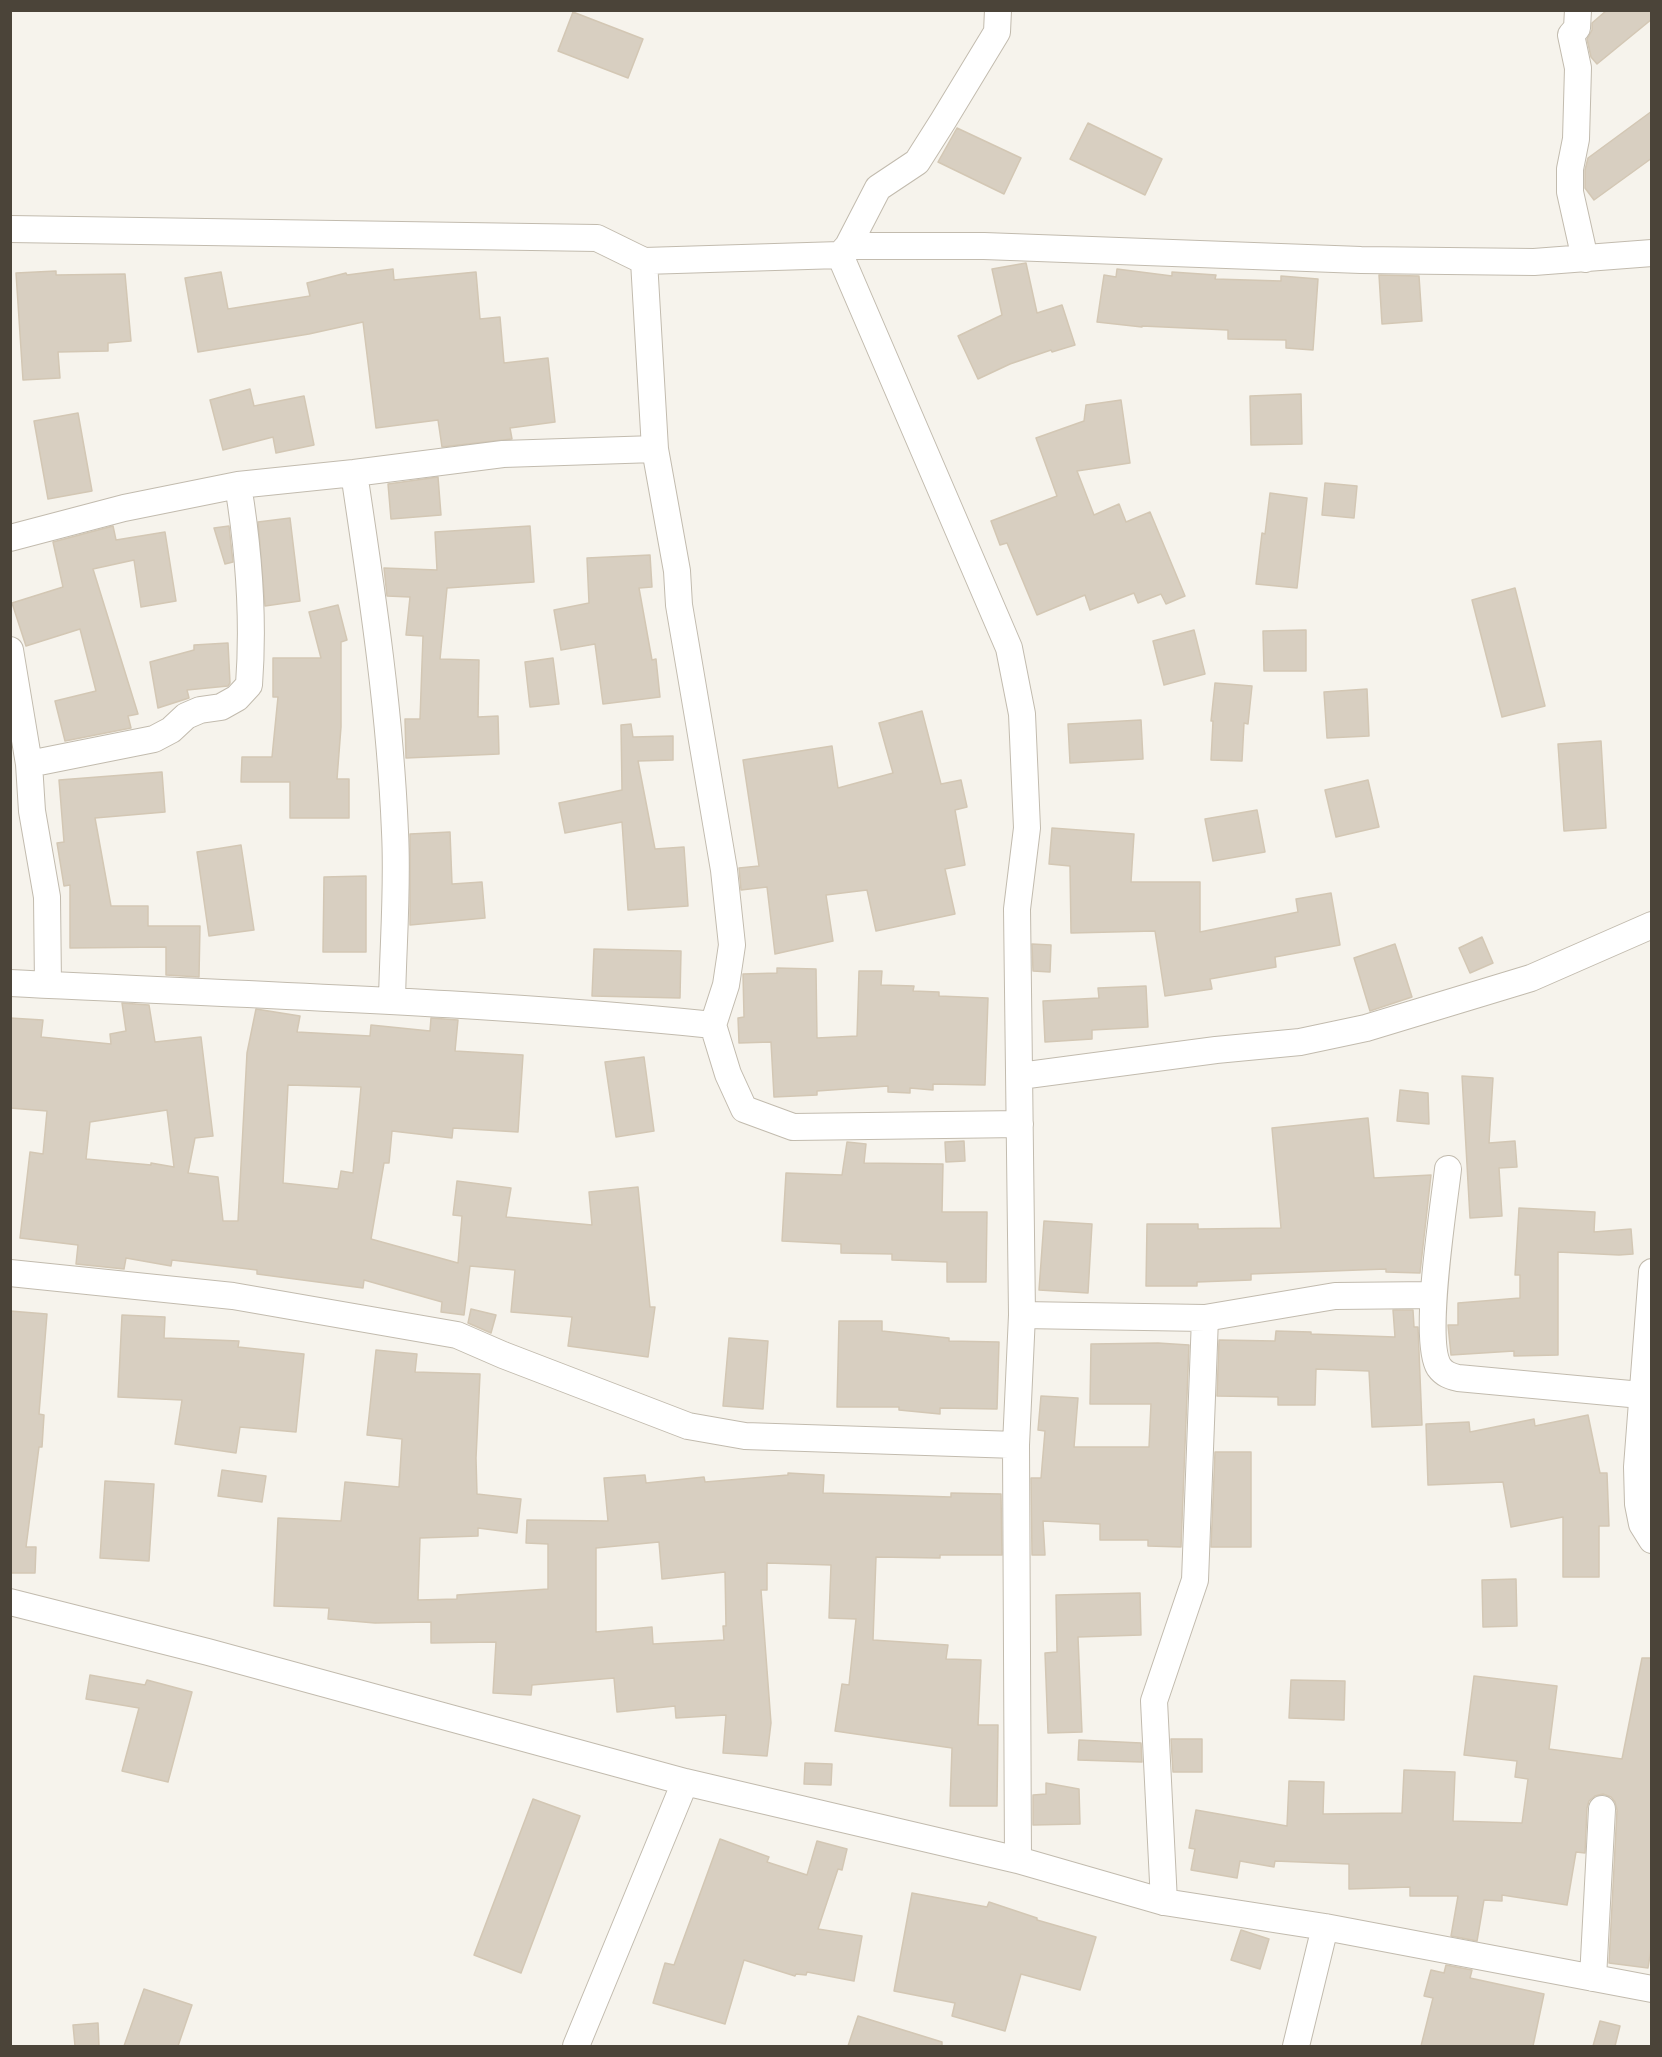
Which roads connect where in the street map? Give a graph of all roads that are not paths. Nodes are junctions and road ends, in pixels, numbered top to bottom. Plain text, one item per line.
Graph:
1 (998, 10) edge
2 (1578, 10) edge
3 (10, 230) edge
4 (844, 250) junction
5 (1652, 253) edge
6 (1584, 259) junction
7 (644, 261) junction
8 (655, 449) junction
9 (354, 473) junction
10 (238, 485) junction
11 (10, 538) edge
12 (10, 650) edge
13 (29, 764) junction
14 (1652, 925) edge
15 (10, 983) edge
16 (48, 985) junction
17 (392, 1001) junction
18 (713, 1025) junction
19 (1020, 1077) junction
20 (1020, 1124) junction
21 (1448, 1169) dead end
22 (1652, 1272) edge
23 (10, 1273) edge
24 (1433, 1295) junction
25 (1022, 1315) junction
26 (1205, 1318) junction
27 (1641, 1395) junction
28 (1016, 1445) junction
29 (1652, 1540) edge
30 (10, 1602) edge
31 (686, 1782) junction
32 (1602, 1809) dead end
33 (1018, 1860) junction
34 (1164, 1902) junction
35 (1325, 1927) junction
36 (1593, 1978) junction
37 (1652, 1989) edge
38 (576, 2046) edge
39 (1296, 2046) edge

1 - 4 street
2 - 6 street
3 - 7 street
4 - 6 street
4 - 7 street
4 - 19 street
5 - 6 street
7 - 8 street
8 - 9 street
8 - 18 street
9 - 10 street
9 - 17 street
10 - 11 street
10 - 13 street
12 - 13 street
13 - 16 street
14 - 19 street
15 - 16 street
16 - 17 street
17 - 18 street
18 - 20 street
19 - 20 street
20 - 25 street
21 - 24 street
22 - 27 street
23 - 28 street
24 - 26 street
24 - 27 street
25 - 26 street
25 - 28 street
26 - 34 street
27 - 29 street
28 - 33 street
30 - 31 street
31 - 33 street
31 - 38 street
32 - 36 street
33 - 34 street
34 - 35 street
35 - 36 street
35 - 39 street
36 - 37 street

